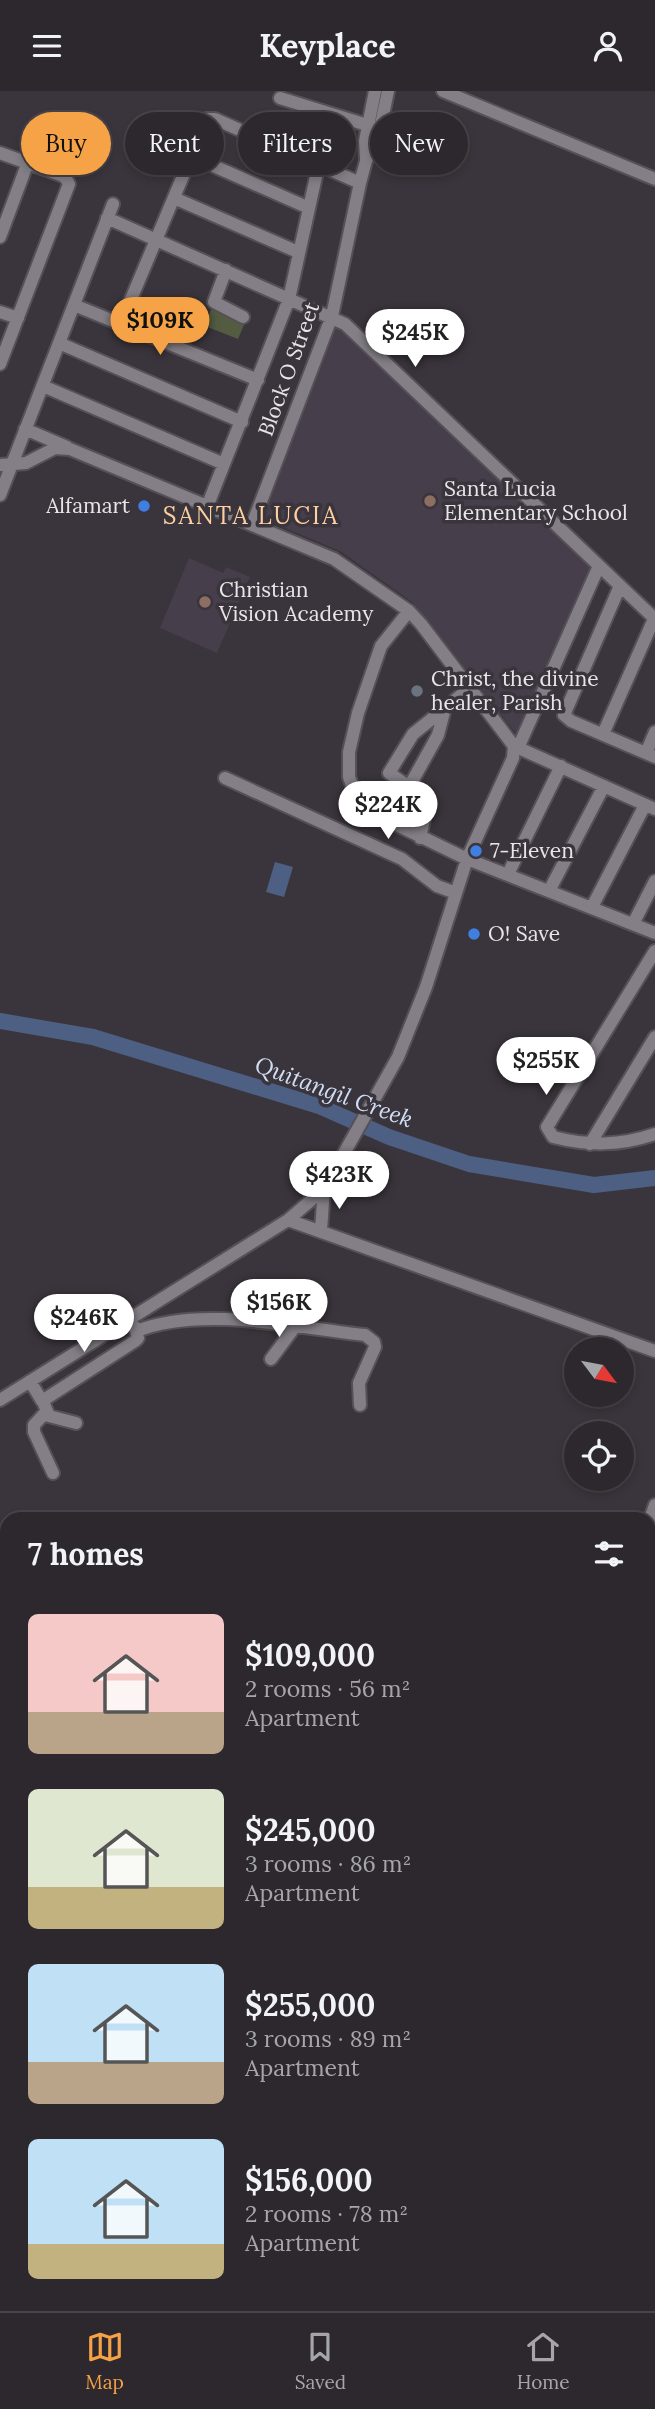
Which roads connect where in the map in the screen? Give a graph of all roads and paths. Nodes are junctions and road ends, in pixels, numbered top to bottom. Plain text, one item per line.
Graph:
1 (375, 91) edge
2 (388, 91) edge
3 (443, 91) edge
4 (280, 98) dead end
5 (374, 112) edge
6 (380, 112) edge
7 (370, 126) edge
8 (370, 144) edge
9 (0, 153) edge
10 (21, 160) edge
11 (224, 171) edge
12 (23, 175) edge
13 (60, 175) edge
14 (183, 175) edge
15 (316, 175) edge
16 (344, 175) edge
17 (655, 179) edge
18 (360, 183) junction
19 (174, 198) junction
20 (113, 204) dead end
21 (309, 208) junction
22 (107, 218) junction
23 (0, 237) edge
24 (156, 239) junction
25 (298, 252) junction
26 (226, 270) junction
27 (289, 299) junction
28 (74, 305) junction
29 (0, 312) edge
30 (332, 316) junction
31 (243, 317) dead end
32 (18, 319) junction
33 (121, 323) junction
34 (59, 343) junction
35 (0, 364) edge
36 (258, 380) junction
37 (43, 386) junction
38 (242, 422) junction
39 (25, 429) junction
40 (70, 449) junction
41 (6, 464) edge
42 (224, 464) junction
43 (0, 495) edge
44 (206, 507) junction
45 (252, 525) junction
46 (599, 566) junction
47 (620, 586) junction
48 (409, 611) junction
49 (655, 619) edge
50 (470, 688) junction
51 (445, 708) junction
52 (655, 732) edge
53 (603, 734) junction
54 (516, 747) junction
55 (650, 755) edge
56 (561, 766) junction
57 (225, 778) dead end
58 (604, 786) junction
59 (408, 787) junction
60 (650, 807) edge
61 (420, 838) junction
62 (467, 859) junction
63 (508, 874) junction
64 (655, 881) edge
65 (549, 891) junction
66 (456, 893) junction
67 (592, 907) junction
68 (633, 924) junction
69 (655, 933) edge
70 (655, 951) edge
71 (655, 1037) edge
72 (655, 1123) edge
73 (651, 1136) edge
74 (590, 1144) junction
75 (309, 1168) dead end
76 (327, 1183) junction
77 (288, 1220) junction
78 (321, 1230) junction
79 (131, 1317) junction
80 (297, 1324) junction
81 (137, 1331) junction
82 (655, 1351) edge
83 (271, 1359) dead end
84 (30, 1381) junction
85 (0, 1400) edge
86 (360, 1405) dead end
87 (44, 1406) junction
88 (76, 1423) dead end
89 (53, 1473) dead end

1 - 5 street
2 - 6 street
3 - 17 street
4 - 7 street
8 - 18 street, Block O Street
9 - 10 street
11 - 21 street
12 - 23 street
13 - 32 street
14 - 19 street
15 - 21 street
16 - 18 street
18 - 30 street, Block O Street
19 - 24 street
19 - 25 street
20 - 22 street
21 - 25 street
22 - 24 street
22 - 28 street
24 - 26 street
24 - 33 street
25 - 27 street
26 - 27 street
26 - 31 street
27 - 30 street
27 - 36 street
28 - 33 street
28 - 34 street
29 - 32 street
30 - 45 street, Block O Street
30 - 46 street
32 - 35 street
33 - 36 street
34 - 37 street
34 - 38 street
36 - 38 street
37 - 39 street
37 - 42 street
38 - 42 street
39 - 40 street
39 - 41 street
40 - 41 street
40 - 44 street
41 - 43 street
42 - 44 street
44 - 45 street
45 - 48 street
46 - 47 street
46 - 54 street
47 - 49 street
47 - 53 street
48 - 50 street
48 - 61 street
49 - 53 street
50 - 51 street
50 - 54 street
51 - 59 street
51 - 59 street
52 - 55 street
53 - 55 street
54 - 56 street
54 - 62 street
56 - 58 street
56 - 63 street
57 - 66 street
58 - 60 street
58 - 65 street
59 - 61 street
60 - 67 street
61 - 62 street
62 - 63 street
62 - 66 street
63 - 65 street
64 - 68 street
65 - 67 street
66 - 76 street
67 - 68 street
68 - 69 street
70 - 74 street
71 - 74 street
72 - 73 street
73 - 74 street
75 - 76 street
76 - 77 street
76 - 78 street
77 - 78 street
77 - 79 street
78 - 82 street
79 - 81 street
79 - 84 street
80 - 81 street
80 - 83 street
80 - 86 street
81 - 87 street
84 - 85 street
84 - 87 street
87 - 88 street
87 - 89 street

